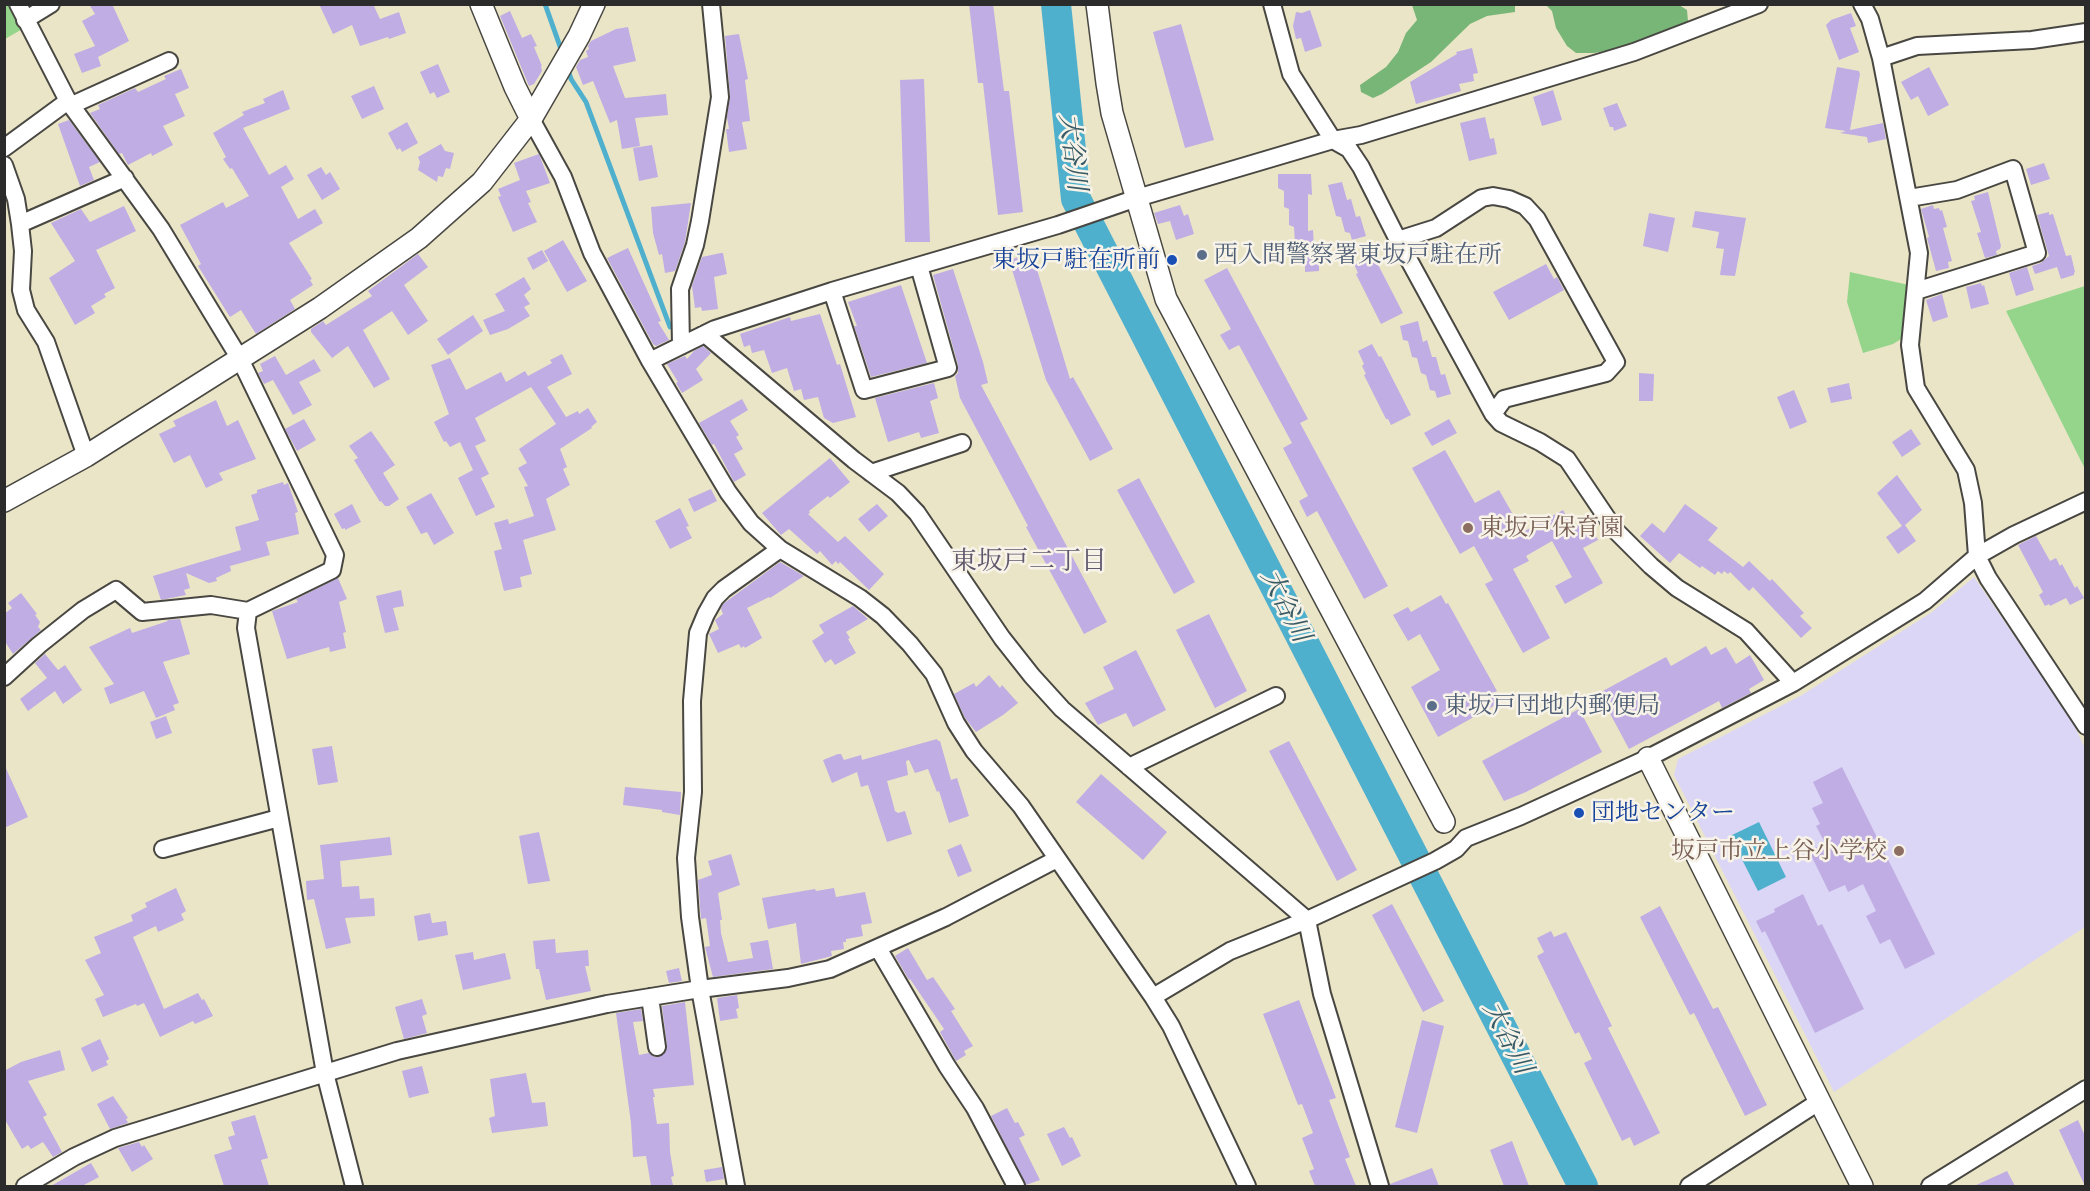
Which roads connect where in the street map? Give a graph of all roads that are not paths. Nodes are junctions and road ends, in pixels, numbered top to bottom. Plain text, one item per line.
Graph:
1 (51, 4) edge
2 (482, 4) edge
3 (594, 4) edge
4 (711, 4) edge
5 (1097, 4) edge
6 (1272, 4) edge
7 (1759, 4) edge
8 (1862, 4) edge
9 (21, 12) edge
10 (2085, 32) edge
11 (1881, 58) junction
12 (169, 61) dead end
13 (70, 103) junction
14 (531, 119) junction
15 (1333, 140) junction
16 (4, 148) edge
17 (4, 165) edge
18 (125, 178) junction
19 (1137, 198) junction
20 (1910, 198) junction
21 (20, 224) junction
22 (1398, 240) junction
23 (919, 266) junction
24 (832, 291) junction
25 (1916, 291) junction
26 (705, 334) junction
27 (681, 346) junction
28 (240, 359) junction
29 (650, 361) junction
30 (1493, 414) junction
31 (962, 442) dead end
32 (86, 456) junction
33 (871, 473) junction
34 (4, 501) edge
35 (2085, 501) edge
36 (780, 549) junction
37 (1977, 556) junction
38 (248, 611) junction
39 (4, 678) edge
40 (1793, 683) junction
41 (1276, 696) dead end
42 (2085, 726) edge
43 (1648, 758) junction
44 (1129, 767) junction
45 (279, 818) junction
46 (1444, 822) joint
47 (1466, 838) junction
48 (163, 849) dead end
49 (1057, 859) junction
50 (1307, 920) junction
51 (878, 948) junction
52 (700, 989) junction
53 (650, 997) junction
54 (1153, 997) junction
55 (657, 1047) dead end
56 (324, 1073) junction
57 (2085, 1089) edge
58 (1820, 1101) junction
59 (25, 1186) edge
60 (354, 1186) edge
61 (736, 1186) edge
62 (1016, 1186) edge
63 (1246, 1186) edge
64 (1380, 1186) edge
65 (1689, 1186) edge
66 (1862, 1186) edge
67 (1930, 1186) edge

1 - 9 street
2 - 14 street
3 - 14 street
4 - 27 street
5 - 19 street
6 - 15 street
7 - 15 street
8 - 11 street
9 - 13 street
10 - 11 street
11 - 20 street
12 - 13 street
13 - 16 street
13 - 18 street
14 - 28 street
14 - 29 street
15 - 19 street
15 - 22 street
17 - 21 street
18 - 21 street
18 - 28 street
19 - 23 street
19 - 46 street
20 - 25 street
20 - 25 street
21 - 32 street
22 - 30 street
22 - 30 street
23 - 24 street
23 - 24 street
24 - 26 street
25 - 37 street
26 - 27 street
26 - 33 street
27 - 29 street
28 - 32 street
28 - 38 street
29 - 36 street
30 - 40 street
31 - 33 street
32 - 34 street
33 - 44 street
35 - 37 street
36 - 49 street
36 - 52 street
37 - 40 street
37 - 42 street
38 - 39 street
38 - 45 street
40 - 43 street
41 - 44 street
43 - 47 street
43 - 58 street
44 - 50 street
45 - 48 street
45 - 56 street
46 - 47 street
47 - 50 street
49 - 51 street
49 - 54 street
50 - 54 street
50 - 64 street
51 - 52 street
51 - 62 street
52 - 53 street
52 - 61 street
53 - 55 street
53 - 56 street
54 - 63 street
56 - 59 street
56 - 60 street
57 - 67 street
58 - 65 street
58 - 66 street

